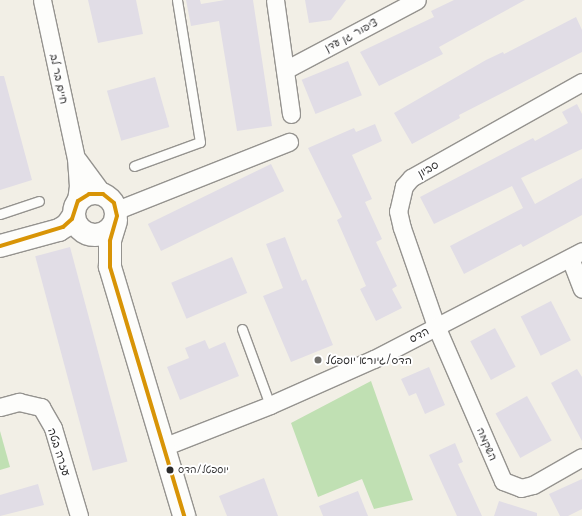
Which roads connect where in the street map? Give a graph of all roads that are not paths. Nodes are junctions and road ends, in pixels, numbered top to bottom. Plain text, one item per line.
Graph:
1 (42, 0) edge
2 (177, 0) edge
3 (275, 0) edge
4 (417, 0) edge
5 (285, 70) junction
6 (582, 82) edge
7 (291, 114) dead end
8 (289, 142) dead end
9 (76, 158) junction
10 (134, 166) dead end
11 (103, 194) junction
12 (39, 201) dead end
13 (0, 214) edge
14 (116, 216) junction
15 (76, 224) junction
16 (0, 246) edge
17 (576, 254) edge
18 (110, 267) junction
19 (582, 289) edge
20 (436, 326) junction
21 (242, 329) dead end
22 (270, 405) junction
23 (0, 408) edge
24 (163, 447) junction
25 (582, 458) edge
26 (79, 516) edge
27 (184, 516) edge

1 - 9 street, חיים בר לב
2 - 10 lane
3 - 5 street
4 - 5 street, ציפור גן עדן
5 - 7 street
6 - 20 street, סביון
8 - 14 street
9 - 11 street, חיים בר לב
9 - 15 street, חיים בר לב
11 - 14 street
11 - 15 street
12 - 13 lane
14 - 15 street
14 - 18 street
15 - 16 street
15 - 18 street
17 - 19 street
17 - 20 street, הדס
18 - 24 street
20 - 22 street, הדס
20 - 25 street, השקמה
21 - 22 lane
22 - 24 street, הדס
23 - 26 street, עזרה בטה
24 - 27 street

